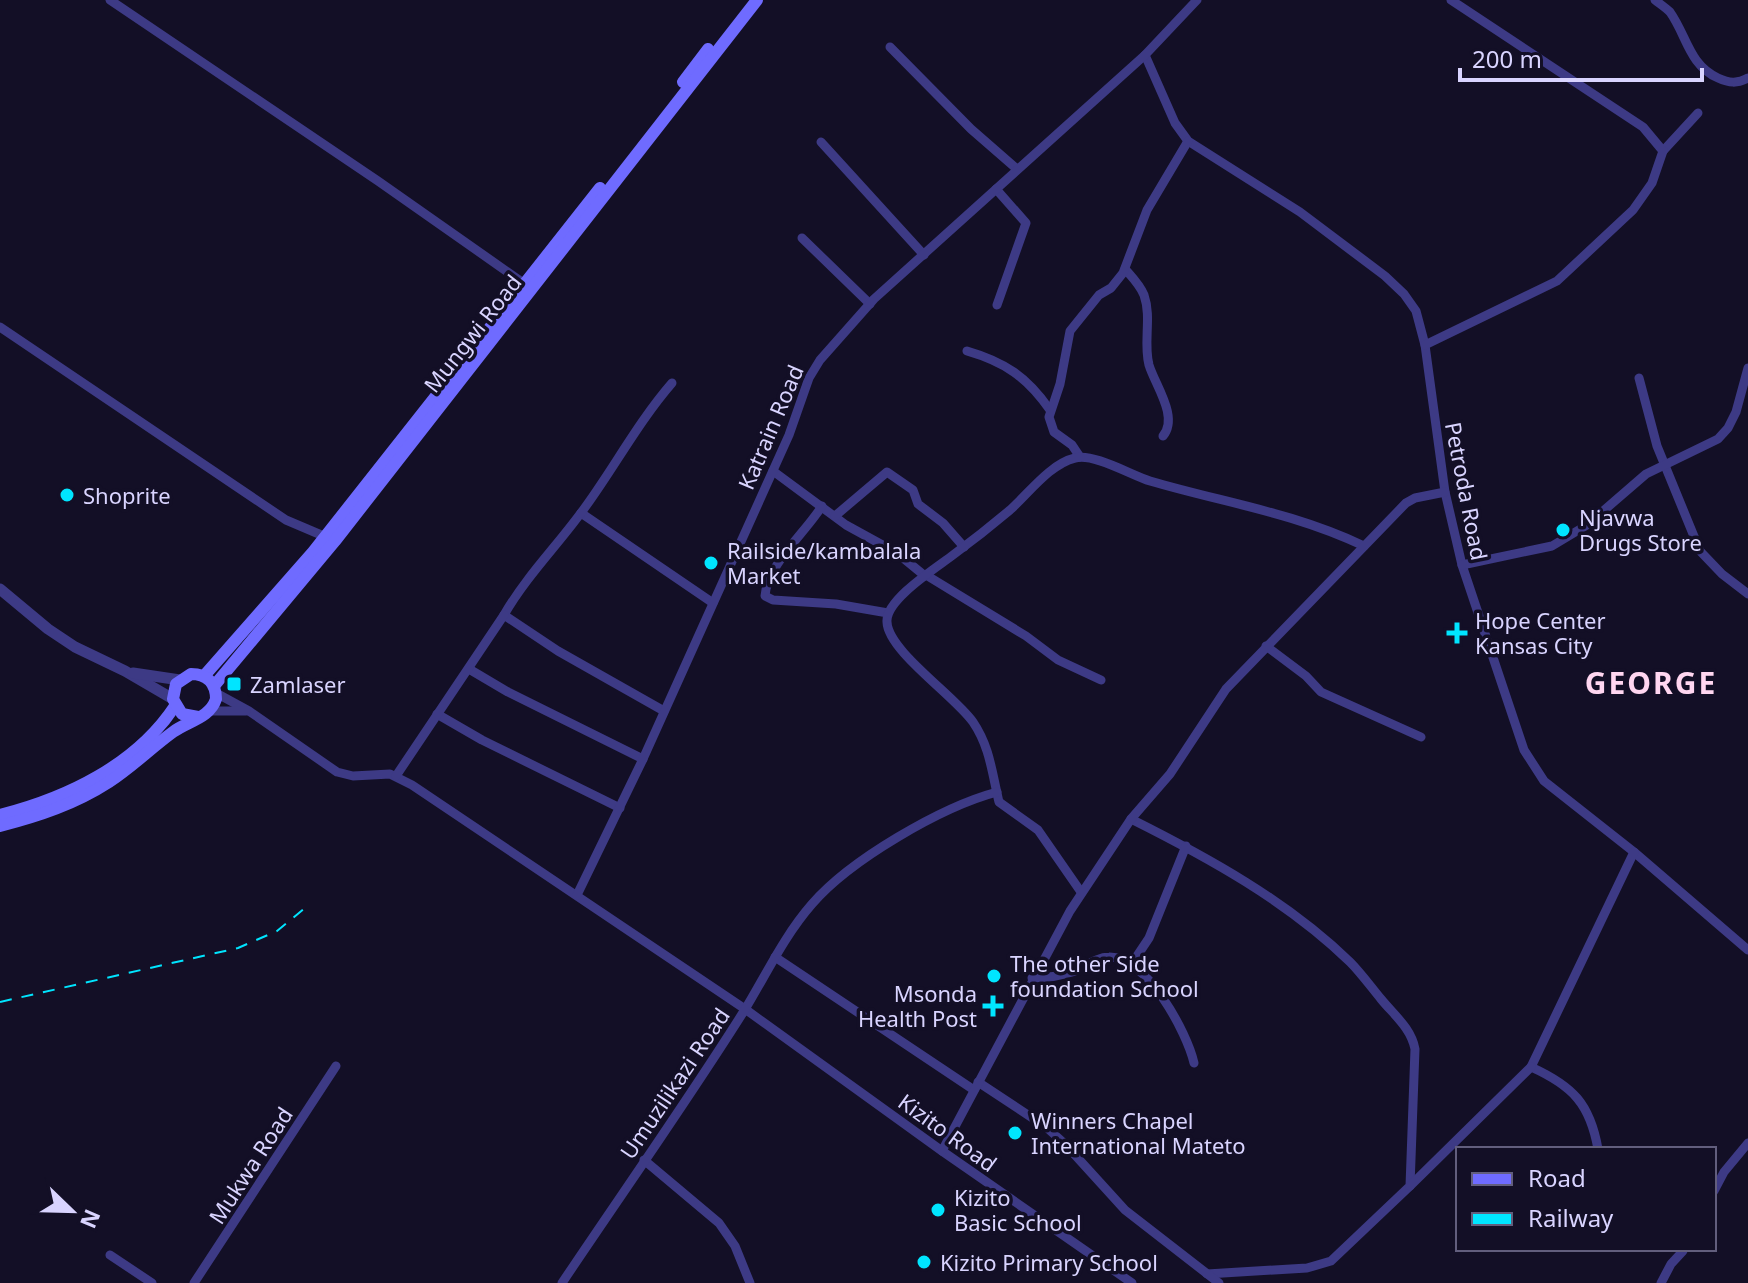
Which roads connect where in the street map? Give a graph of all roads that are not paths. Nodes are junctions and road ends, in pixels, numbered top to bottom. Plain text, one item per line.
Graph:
1 (110, 0) edge
2 (748, 0) edge
3 (757, 0) edge
4 (1197, 0) edge
5 (1451, 0) edge
6 (1655, 0) edge
7 (890, 47) dead end
8 (1145, 55) junction
9 (1748, 78) edge
10 (1698, 113) dead end
11 (1188, 141) junction
12 (821, 142) dead end
13 (1663, 151) junction
14 (1017, 169) junction
15 (996, 189) junction
16 (802, 238) dead end
17 (924, 255) junction
18 (1125, 269) junction
19 (528, 286) junction
20 (870, 304) junction
21 (997, 305) dead end
22 (0, 327) edge
23 (1425, 345) junction
24 (967, 351) dead end
25 (1748, 368) edge
26 (1639, 378) dead end
27 (672, 383) dead end
28 (1050, 410) junction
29 (1163, 436) dead end
30 (1080, 457) junction
31 (1665, 463) junction
32 (773, 471) junction
33 (1445, 492) junction
34 (822, 506) junction
35 (581, 513) junction
36 (835, 516) junction
37 (326, 537) junction
38 (1364, 546) junction
39 (964, 547) junction
40 (1462, 565) junction
41 (925, 575) junction
42 (0, 589) edge
43 (1748, 594) edge
44 (713, 603) junction
45 (888, 613) junction
46 (504, 615) junction
47 (1266, 646) junction
48 (469, 669) junction
49 (125, 671) junction
50 (204, 676) junction
51 (180, 680) junction
52 (1101, 680) dead end
53 (215, 690) junction
54 (174, 702) junction
55 (249, 711) junction
56 (664, 711) junction
57 (204, 714) junction
58 (437, 714) junction
59 (1421, 737) dead end
60 (643, 759) junction
61 (396, 776) junction
62 (997, 792) junction
63 (620, 808) junction
64 (0, 815) edge
65 (1131, 819) junction
66 (0, 826) edge
67 (1186, 846) junction
68 (1634, 852) junction
69 (1081, 892) junction
70 (577, 895) junction
71 (1748, 950) edge
72 (775, 957) junction
73 (1131, 965) junction
74 (1032, 978) junction
75 (745, 1009) junction
76 (1194, 1063) dead end
77 (336, 1066) dead end
78 (1531, 1067) junction
79 (976, 1086) junction
80 (1748, 1143) edge
81 (1598, 1147) edge
82 (942, 1151) junction
83 (644, 1160) junction
84 (1410, 1186) junction
85 (1716, 1187) edge
86 (1682, 1251) edge
87 (110, 1255) dead end
88 (1207, 1274) junction
89 (152, 1283) edge
90 (194, 1283) edge
91 (562, 1283) edge
92 (750, 1283) edge
93 (1132, 1283) edge
94 (1219, 1283) edge
95 (1661, 1283) edge

1 - 19 street
2 - 19 main road, Mungwi Road
3 - 19 main road, Mungwi Road
4 - 8 street, Katrain Road
5 - 13 street
6 - 9 street
7 - 14 street
8 - 11 street, Petroda Road
8 - 14 street, Katrain Road
10 - 13 street
11 - 18 street
11 - 23 street, Petroda Road
12 - 17 street
13 - 23 street
14 - 15 street, Katrain Road
15 - 17 street, Katrain Road
15 - 21 street
16 - 20 street
17 - 20 street, Katrain Road
18 - 28 street
18 - 29 street
19 - 37 main road, Mungwi Road
19 - 53 main road, Mungwi Road
20 - 32 street, Katrain Road
22 - 37 street
23 - 33 street, Petroda Road
24 - 28 street
25 - 31 street
26 - 31 street
27 - 35 street
28 - 30 street
30 - 38 street
30 - 39 street
31 - 40 street
31 - 43 street
32 - 34 street
32 - 44 street, Katrain Road
33 - 38 street
33 - 40 street, Petroda Road
34 - 36 street
34 - 45 street
35 - 44 street
35 - 46 street
36 - 39 street
36 - 41 street
37 - 50 main road, Mungwi Road
38 - 47 street
39 - 41 street
40 - 68 street, Petroda Road
41 - 45 street
41 - 52 street
42 - 49 street
44 - 56 street, Katrain Road
45 - 62 street
46 - 48 street
46 - 56 street
47 - 59 street
47 - 65 street
48 - 58 street
48 - 60 street
49 - 51 street
49 - 54 street
50 - 51 main road
50 - 53 main road
51 - 54 main road
53 - 55 street
53 - 57 main road
54 - 57 main road
54 - 64 main road
55 - 57 street
55 - 61 street
56 - 60 street, Katrain Road
57 - 66 main road
58 - 61 street
58 - 63 street
60 - 63 street, Katrain Road
61 - 70 street, Kizito Road
62 - 69 street
62 - 72 street, Umuzilikazi Road
63 - 70 street, Katrain Road
65 - 67 street
65 - 69 street
67 - 73 street
67 - 84 street
68 - 71 street, Petroda Road
68 - 78 street
69 - 74 street
70 - 75 street, Kizito Road
72 - 75 street, Umuzilikazi Road
72 - 79 street
73 - 74 street
73 - 76 street
74 - 79 street
75 - 82 street, Kizito Road
75 - 83 street, Umuzilikazi Road
77 - 90 street, Mukwa Road
78 - 81 street
78 - 84 street
79 - 82 street
79 - 88 street
80 - 85 street
82 - 93 street, Kizito Road
83 - 91 street, Umuzilikazi Road
83 - 92 street
84 - 88 street
86 - 95 street
87 - 89 street
88 - 94 street

